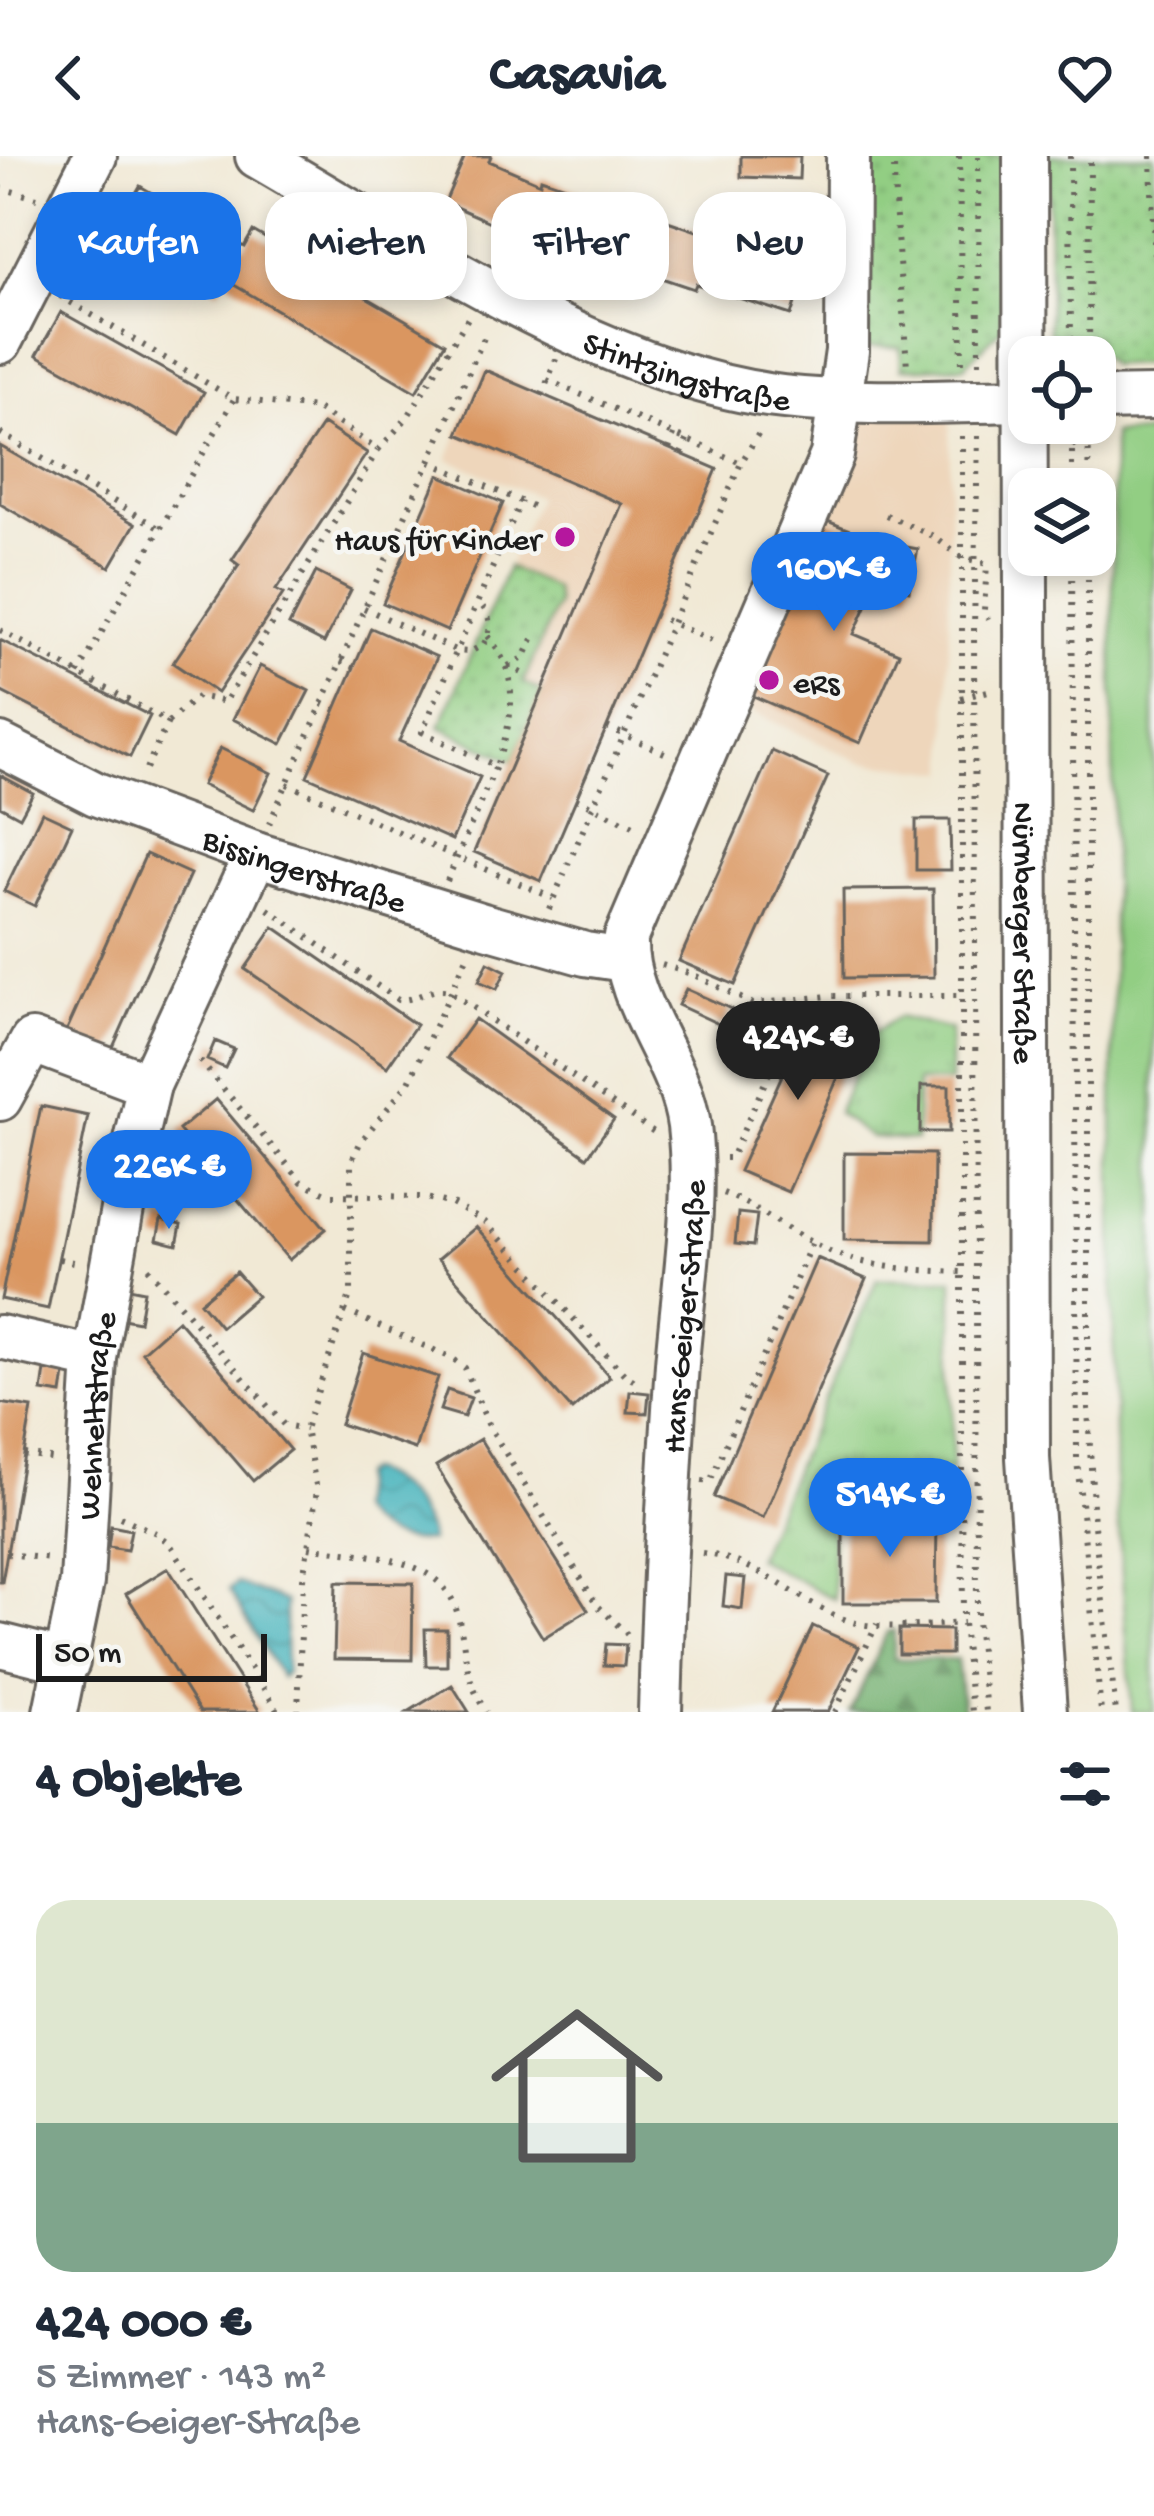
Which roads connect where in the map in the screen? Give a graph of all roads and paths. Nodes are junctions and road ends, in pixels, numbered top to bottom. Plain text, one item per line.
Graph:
1 (94, 156) edge
2 (257, 156) edge
3 (848, 156) edge
4 (894, 156) edge
5 (958, 156) edge
6 (978, 156) edge
7 (1025, 156) edge
8 (1070, 156) edge
9 (1090, 156) edge
10 (1151, 156) edge
11 (1154, 256) edge
12 (491, 290) edge
13 (491, 296) edge
14 (491, 300) edge
15 (512, 300) edge
16 (21, 302) junction
17 (1026, 336) edge
18 (1071, 336) edge
19 (1089, 336) edge
20 (0, 341) edge
21 (547, 380) dead end
22 (780, 397) junction
23 (1154, 398) edge
24 (234, 399) junction
25 (1116, 399) edge
26 (908, 400) junction
27 (971, 400) junction
28 (1008, 400) edge
29 (842, 402) junction
30 (623, 412) junction
31 (617, 427) dead end
32 (0, 433) edge
33 (674, 435) junction
34 (687, 440) junction
35 (1027, 444) edge
36 (669, 448) dead end
37 (378, 450) junction
38 (681, 454) dead end
39 (430, 462) junction
40 (741, 463) junction
41 (521, 501) junction
42 (534, 506) dead end
43 (886, 515) dead end
44 (162, 530) junction
45 (400, 532) junction
46 (412, 537) dead end
47 (962, 557) junction
48 (974, 561) junction
49 (1072, 576) edge
50 (1088, 576) edge
51 (478, 602) junction
52 (364, 608) junction
53 (654, 615) dead end
54 (672, 623) junction
55 (0, 630) edge
56 (987, 632) dead end
57 (488, 637) junction
58 (533, 639) dead end
59 (457, 651) junction
60 (746, 656) junction
61 (341, 661) junction
62 (355, 667) dead end
63 (508, 667) junction
64 (987, 670) dead end
65 (78, 674) junction
66 (527, 676) dead end
67 (974, 695) junction
68 (961, 698) junction
69 (322, 704) junction
70 (336, 710) dead end
71 (168, 722) junction
72 (607, 728) dead end
73 (622, 734) junction
74 (0, 745) edge
75 (496, 766) junction
76 (696, 767) junction
77 (287, 784) junction
78 (576, 799) dead end
79 (128, 807) junction
80 (592, 807) junction
81 (665, 840) junction
82 (458, 857) junction
83 (248, 872) junction
84 (553, 898) junction
85 (434, 911) junction
86 (483, 925) junction
87 (536, 940) junction
88 (625, 960) junction
89 (449, 991) junction
90 (962, 996) junction
91 (782, 1001) junction
92 (174, 1031) junction
93 (149, 1085) junction
94 (0, 1100) edge
95 (691, 1171) junction
96 (349, 1197) junction
97 (116, 1230) junction
98 (812, 1242) junction
99 (962, 1272) junction
100 (345, 1311) junction
101 (0, 1337) edge
102 (95, 1358) junction
103 (675, 1392) junction
104 (305, 1429) junction
105 (669, 1477) junction
106 (89, 1503) junction
107 (309, 1547) junction
108 (664, 1550) junction
109 (963, 1623) junction
110 (877, 1624) junction
111 (662, 1644) junction
112 (0, 1645) edge
113 (68, 1662) junction
114 (55, 1712) edge
115 (279, 1712) edge
116 (298, 1712) edge
117 (486, 1712) edge
118 (660, 1712) edge
119 (836, 1712) edge
120 (971, 1712) edge
121 (986, 1712) edge
122 (1045, 1712) edge
123 (1101, 1712) edge
124 (1116, 1712) edge

1 - 16 street
2 - 12 street, Stintzingstraße
3 - 29 street
4 - 26 path
5 - 27 path
6 - 27 path
7 - 17 street, Nürnberger Straße
8 - 18 path
9 - 19 path
10 - 11 path
13 - 37 path
14 - 39 path
15 - 22 street, Stintzingstraße
16 - 20 street
16 - 24 path
21 - 30 path
22 - 29 street, Stintzingstraße
22 - 40 path
23 - 25 street
24 - 37 path
24 - 44 path
26 - 27 street, Stintzingstraße
26 - 29 street, Stintzingstraße
27 - 28 street, Stintzingstraße
27 - 47 path
27 - 48 path
29 - 60 street
30 - 31 path
30 - 33 path
32 - 44 path
33 - 34 path
33 - 36 path
34 - 38 path
34 - 40 path
35 - 122 street, Nürnberger Straße
37 - 71 path
39 - 41 path
39 - 45 path
40 - 54 path
41 - 42 path
41 - 51 path
43 - 47 path
44 - 65 path
45 - 46 path
45 - 52 path
47 - 48 path
47 - 68 path
48 - 56 path
48 - 67 path
49 - 123 path
50 - 124 path
51 - 57 path
51 - 59 path
52 - 59 path
52 - 61 path
53 - 54 path
54 - 60 path
54 - 73 path
55 - 65 path
57 - 59 path
57 - 63 path
58 - 63 path
59 - 75 path
60 - 76 street
61 - 62 path
61 - 69 path
63 - 66 path
63 - 75 path
64 - 67 path
65 - 71 path
67 - 68 path
67 - 121 path
68 - 90 path
69 - 70 path
69 - 77 path
71 - 79 path
72 - 73 path
73 - 76 path
73 - 80 path
74 - 79 street, Bissingerstraße
75 - 82 path
76 - 81 street
77 - 82 path
77 - 83 path
78 - 80 path
79 - 83 street, Bissingerstraße
80 - 81 path
80 - 84 path
81 - 88 street
82 - 84 path
82 - 85 path
83 - 85 street, Bissingerstraße
83 - 89 path
83 - 92 street, Wehneltstraße
84 - 87 path
85 - 86 street, Bissingerstraße
86 - 87 street, Bissingerstraße
86 - 89 path
87 - 88 street, Bissingerstraße
88 - 91 path
88 - 95 street, Hans-Geiger-Straße
89 - 95 path
89 - 96 path
90 - 91 path
90 - 99 path
91 - 95 path
92 - 93 street, Wehneltstraße
92 - 96 path
93 - 94 street
93 - 97 street, Wehneltstraße
95 - 98 path
95 - 103 street, Hans-Geiger-Straße
96 - 100 path
96 - 103 path
97 - 102 street, Wehneltstraße
97 - 104 path
98 - 99 path
98 - 105 path
99 - 109 path
100 - 104 path
100 - 111 path
101 - 102 street
102 - 106 street, Wehneltstraße
103 - 105 street, Hans-Geiger-Straße
104 - 107 path
105 - 108 street, Hans-Geiger-Straße
106 - 113 street, Wehneltstraße
106 - 115 path
107 - 116 path
107 - 117 path
108 - 110 path
108 - 111 street, Hans-Geiger-Straße
109 - 110 path
109 - 120 path
110 - 119 path
111 - 118 street, Hans-Geiger-Straße
112 - 113 street
113 - 114 street, Wehneltstraße

